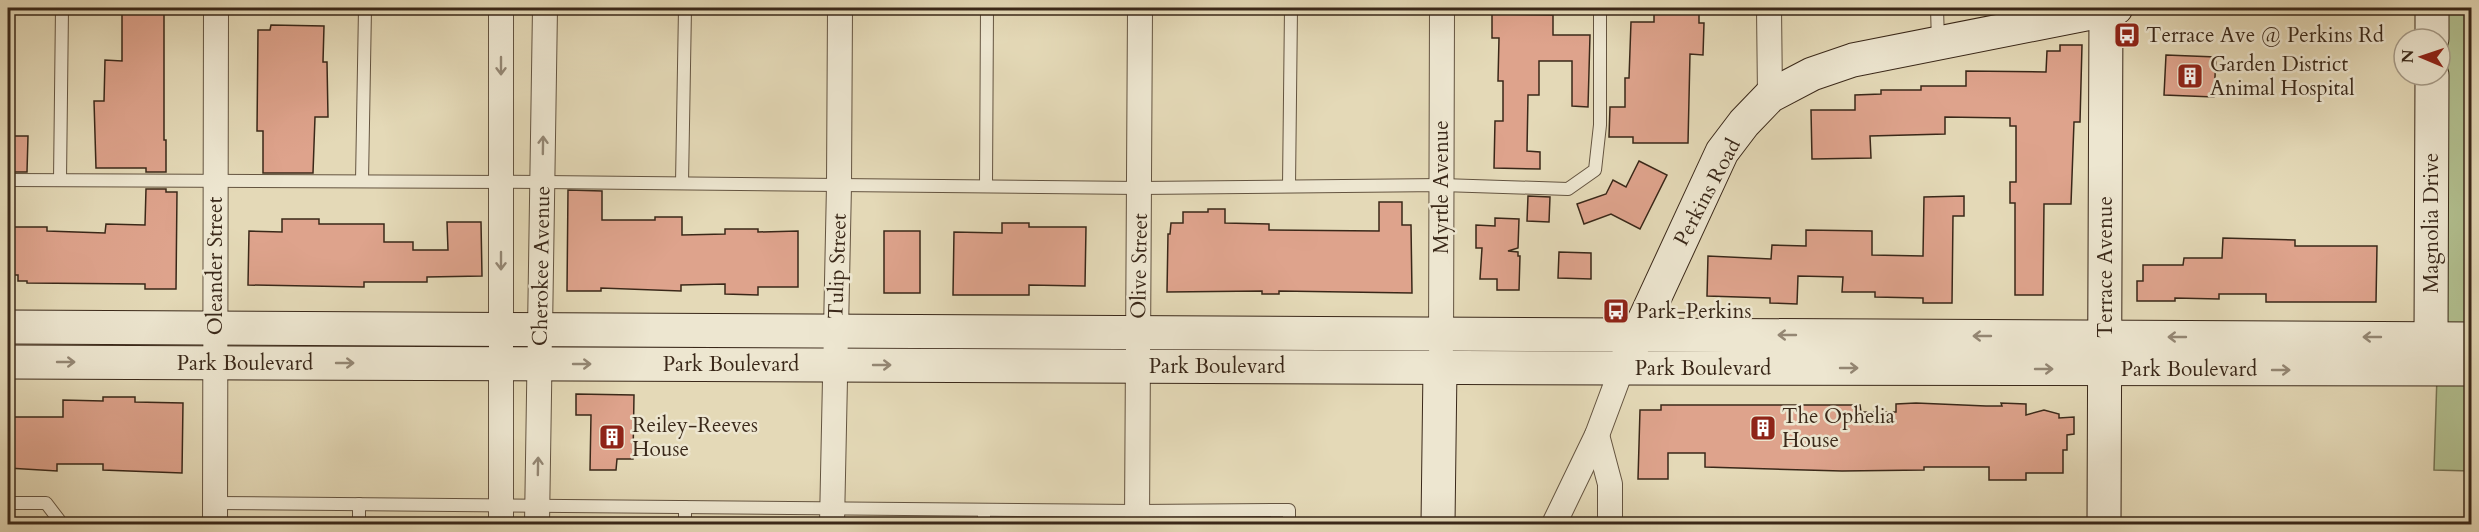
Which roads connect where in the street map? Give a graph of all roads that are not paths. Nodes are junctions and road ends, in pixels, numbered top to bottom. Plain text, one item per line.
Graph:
1 (62, 8) edge
2 (216, 8) edge
3 (365, 8) edge
4 (501, 8) edge
5 (545, 8) edge
6 (685, 8) edge
7 (840, 8) edge
8 (987, 8) edge
9 (1140, 8) edge
10 (1291, 8) edge
11 (1442, 8) edge
12 (1600, 8) edge
13 (1769, 8) edge
14 (1937, 8) edge
15 (2108, 8) edge
16 (2432, 8) edge
17 (2432, 27) edge
18 (1938, 43) junction
19 (2432, 87) edge
20 (1770, 96) junction
21 (8, 180) edge
22 (60, 180) junction
23 (215, 180) junction
24 (362, 181) junction
25 (501, 182) junction
26 (543, 182) junction
27 (682, 183) junction
28 (839, 185) junction
29 (1442, 185) junction
30 (986, 186) junction
31 (1289, 186) junction
32 (1140, 188) junction
33 (8, 327) edge
34 (214, 328) junction
35 (501, 329) junction
36 (540, 330) junction
37 (835, 331) junction
38 (1138, 332) junction
39 (1441, 333) junction
40 (1637, 335) junction
41 (2104, 336) junction
42 (2431, 337) junction
43 (2472, 339) edge
44 (8, 362) edge
45 (214, 363) junction
46 (501, 363) junction
47 (539, 364) junction
48 (834, 364) junction
49 (1138, 366) junction
50 (1440, 367) junction
51 (1622, 368) junction
52 (2104, 369) junction
53 (2472, 369) edge
54 (2426, 370) junction
55 (1597, 435) junction
56 (8, 503) edge
57 (359, 504) junction
58 (685, 507) junction
59 (984, 510) junction
60 (215, 514) edge
61 (501, 515) edge
62 (537, 515) edge
63 (832, 517) edge
64 (1137, 518) edge
65 (59, 525) edge
66 (359, 525) edge
67 (685, 525) edge
68 (984, 525) edge
69 (1289, 525) edge
70 (1438, 525) edge
71 (1554, 525) edge
72 (1610, 525) edge
73 (2104, 525) edge

1 - 22 lane
2 - 23 street, Oleander Street
3 - 24 lane
4 -> 25 street, Cherokee Avenue
26 -> 5 street, Cherokee Avenue
6 - 27 lane
7 - 28 street, Tulip Street
8 - 30 lane
9 - 32 street, Olive Street
10 - 31 lane
11 - 29 street, Myrtle Avenue
12 - 29 lane
13 - 20 street
14 - 18 lane
15 - 18 street, Perkins Road
15 - 41 street, Terrace Avenue
16 - 17 street
18 - 20 street, Perkins Road
19 - 42 street, Magnolia Drive
20 - 40 street, Perkins Road
21 - 22 lane
22 - 23 lane
23 - 24 lane
23 - 34 street, Oleander Street
24 - 25 lane
25 - 26 lane
25 -> 35 street, Cherokee Avenue
26 - 27 lane
26 - 36 street, Cherokee Avenue
27 - 28 lane
28 - 30 lane
28 - 37 street, Tulip Street
29 - 31 lane
29 - 39 street, Myrtle Avenue
30 - 32 lane
31 - 32 lane
32 - 38 street, Olive Street
33 - 34 street
34 - 35 street
34 - 45 street, Oleander Street
35 - 36 street
35 - 46 street, Cherokee Avenue
36 - 37 street
36 - 47 street, Cherokee Avenue
37 - 38 street
37 - 48 street, Tulip Street
38 - 39 street
38 - 49 street, Olive Street
39 - 40 street
39 - 50 street, Myrtle Avenue
41 -> 40 street
40 - 51 street, Perkins Road
42 -> 41 street
41 - 52 street, Terrace Avenue
42 - 43 street
42 - 54 street, Magnolia Drive
44 -> 45 street, Park Boulevard
45 -> 46 street, Park Boulevard
45 - 60 street, Oleander Street
46 - 47 street, Park Boulevard
46 - 61 street, Cherokee Avenue
47 -> 48 street, Park Boulevard
62 -> 47 street, Cherokee Avenue
48 -> 49 street, Park Boulevard
48 - 63 street, Tulip Street
49 - 50 street, Park Boulevard
49 - 64 street, Olive Street
50 - 51 street, Park Boulevard
50 - 70 street
51 -> 52 street, Park Boulevard
51 - 55 street, Perkins Road
52 -> 54 street, Park Boulevard
52 - 73 street, Terrace Avenue
53 - 54 street, Park Boulevard
55 - 71 street, Perkins Road
55 - 72 street
56 - 65 lane
57 - 60 lane
57 - 61 lane
57 - 66 lane
58 - 62 lane
58 - 63 lane
58 - 67 lane
59 - 63 lane
59 - 64 lane
59 - 68 lane
61 - 62 lane
64 - 69 lane

